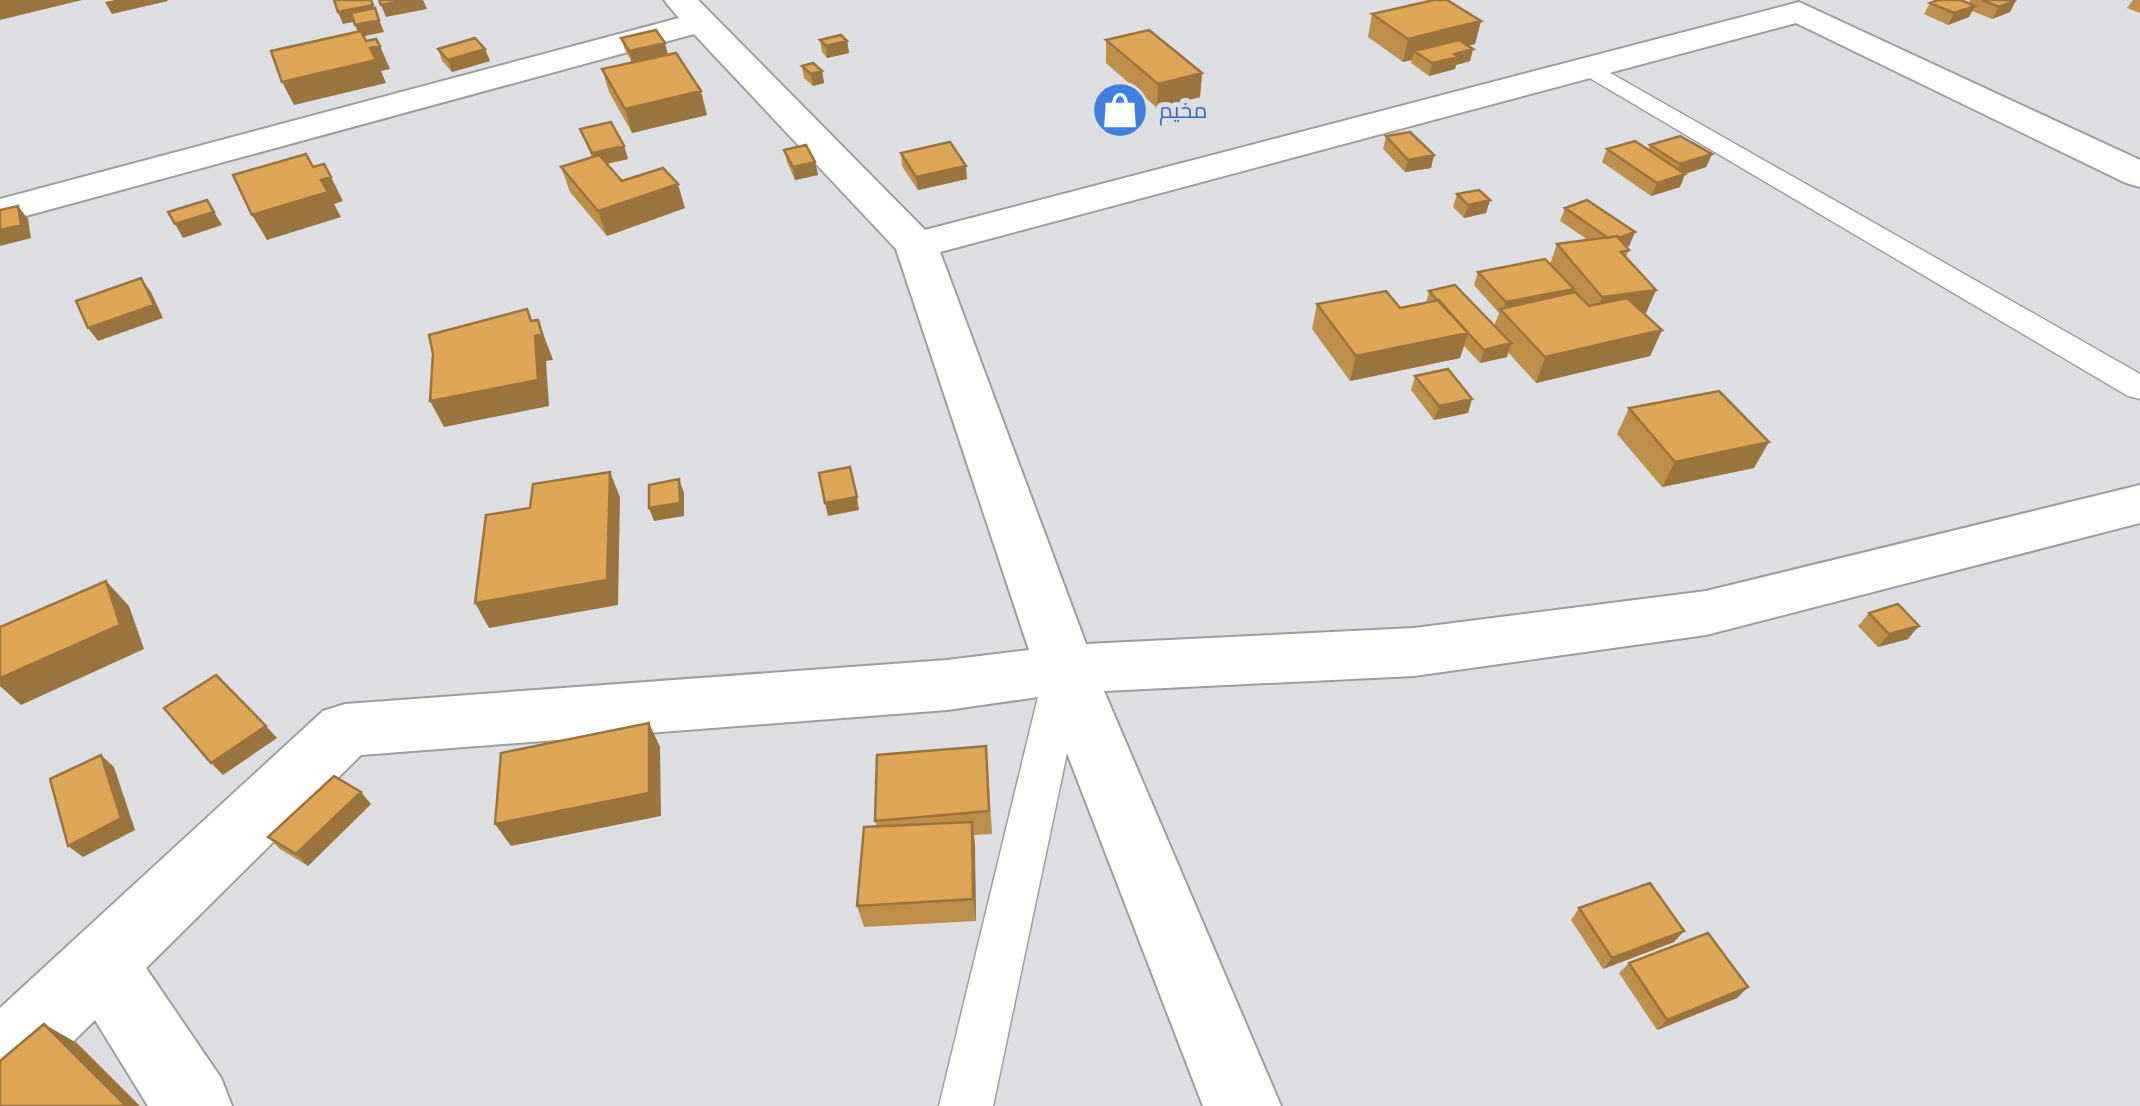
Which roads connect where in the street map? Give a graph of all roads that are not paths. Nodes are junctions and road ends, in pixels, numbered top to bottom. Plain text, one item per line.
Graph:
1 (691, 11) edge
2 (1591, 68) junction
3 (2140, 175) edge
4 (0, 212) edge
5 (916, 245) junction
6 (2140, 388) edge
7 (2140, 504) edge
8 (1065, 669) junction
9 (101, 964) junction
10 (3, 1047) edge
11 (193, 1106) edge
12 (966, 1106) edge
13 (1242, 1106) edge

1 - 4 street
1 - 5 street
2 - 3 street
2 - 5 street
2 - 6 lane
5 - 8 street
7 - 8 street
8 - 9 street
8 - 12 lane
8 - 13 street
9 - 10 street
9 - 11 street

